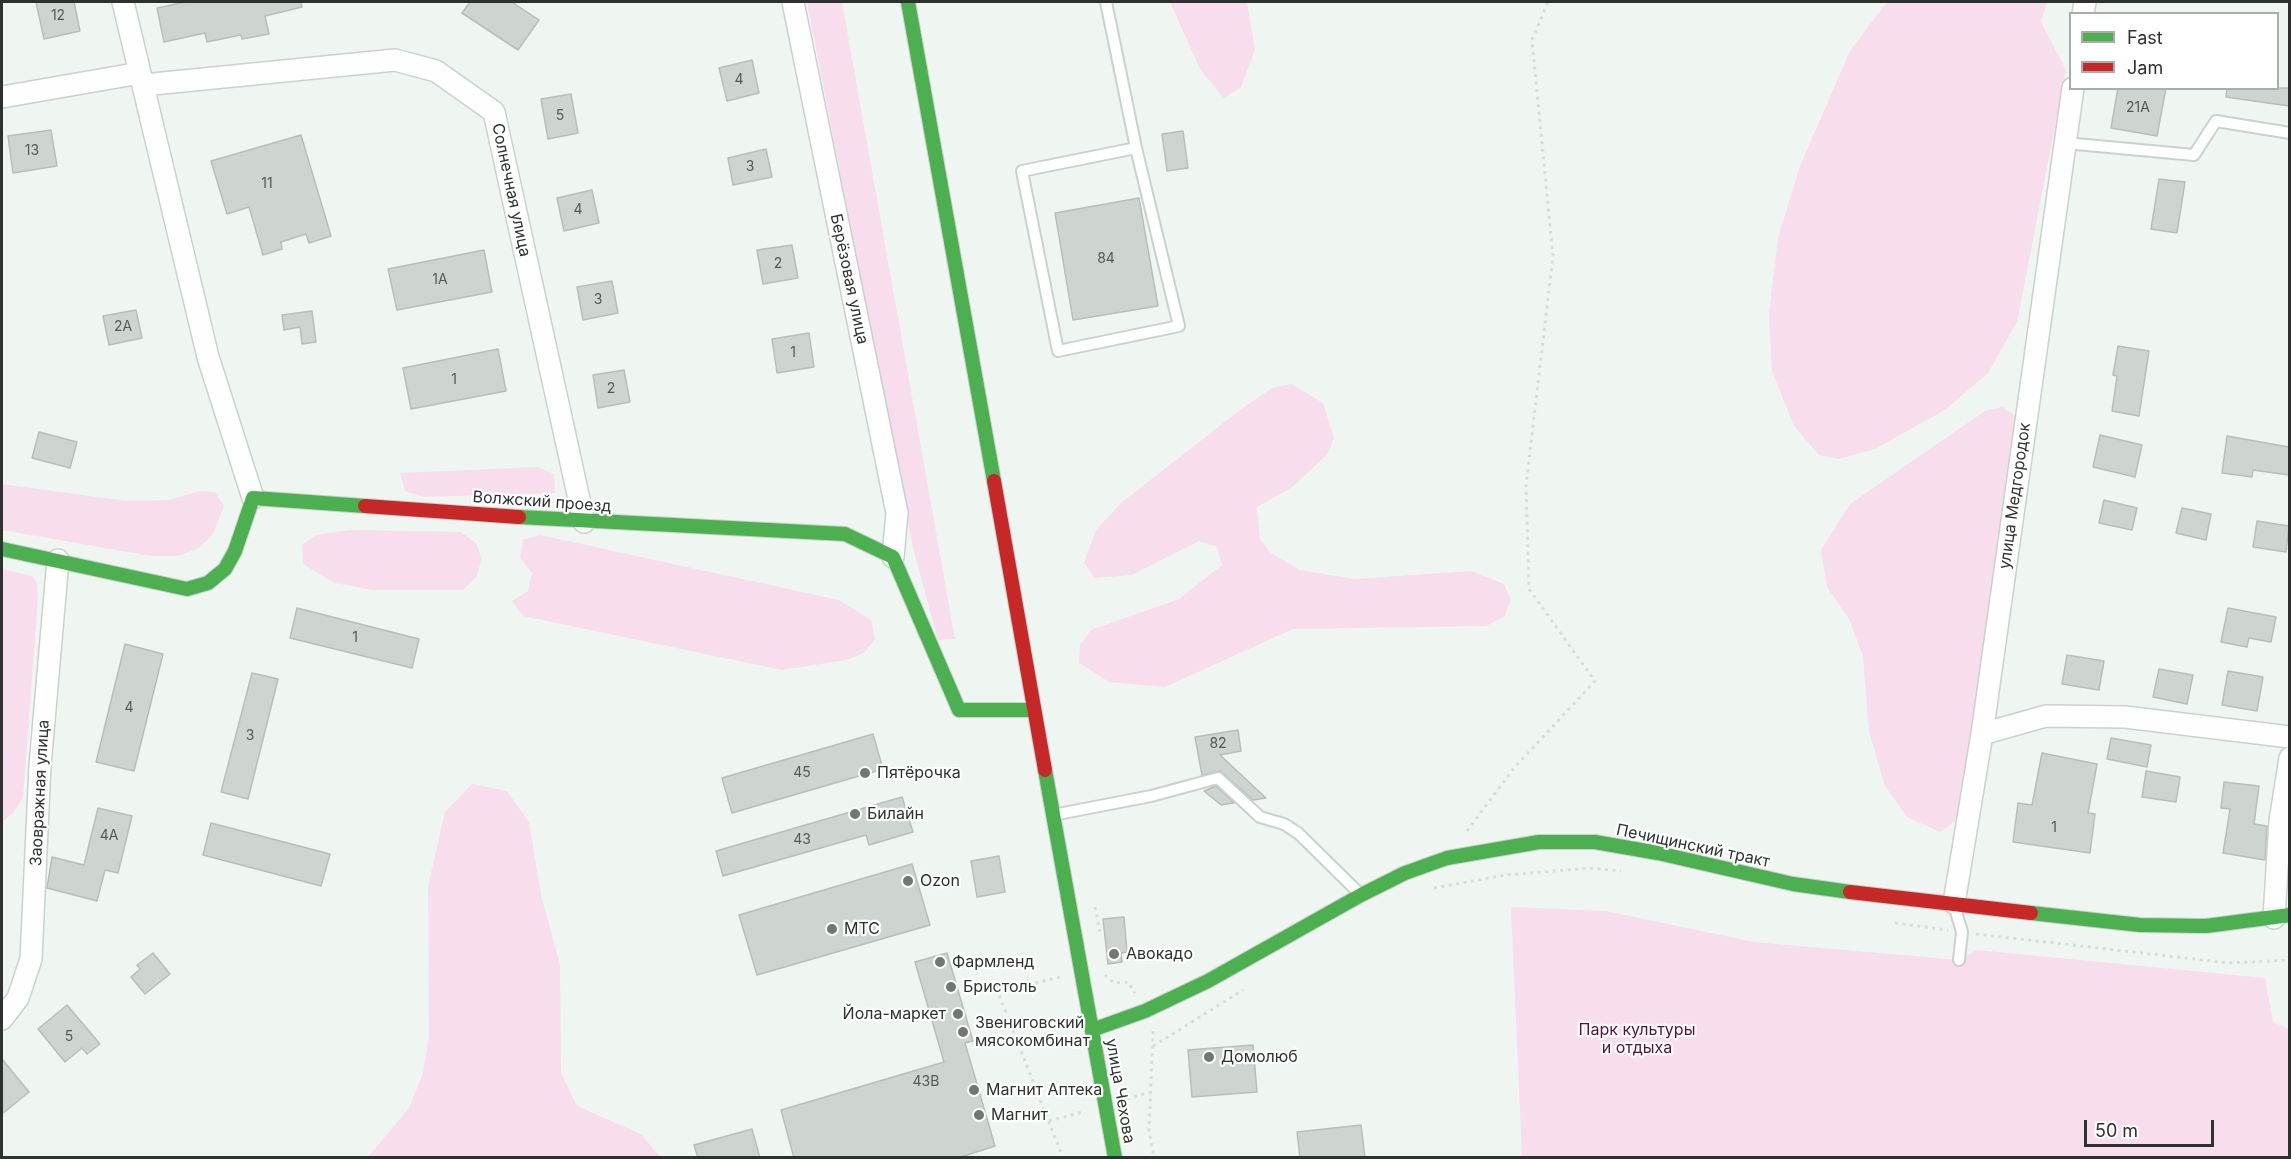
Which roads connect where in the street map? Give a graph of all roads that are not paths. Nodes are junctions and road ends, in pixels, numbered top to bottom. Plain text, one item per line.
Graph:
1 (123, 2) edge
2 (793, 2) edge
3 (908, 2) edge
4 (1106, 2) edge
5 (141, 79) junction
6 (2073, 90) edge
7 (2, 97) edge
8 (2289, 133) edge
9 (2065, 143) junction
10 (1136, 148) junction
11 (253, 498) junction
12 (584, 522) junction
13 (2, 549) edge
14 (893, 557) junction
15 (58, 560) junction
16 (1034, 710) junction
17 (1982, 734) junction
18 (2289, 737) edge
19 (2289, 758) edge
20 (1053, 815) junction
21 (1361, 895) junction
22 (1954, 903) junction
23 (2282, 917) edge
24 (1959, 960) dead end
25 (2, 1019) edge
26 (1092, 1030) junction
27 (1115, 1158) edge

1 - 5 street
2 - 14 street, Берёзовая улица
3 - 16 street, улица Чехова
4 - 10 lane
5 - 7 street, Солнечная улица
5 - 11 street
5 - 12 street, Солнечная улица
6 - 9 street, улица Медгородок
8 - 9 lane
9 - 17 street, улица Медгородок
10 - 10 lane
11 - 12 street, Волжский проезд
11 - 15 street
12 - 14 street, Волжский проезд
13 - 15 street
14 - 16 street
15 - 25 street, Заовражная улица
16 - 20 street, улица Чехова
17 - 18 street
17 - 22 street, улица Медгородок
19 - 23 street
20 - 21 lane
20 - 26 street, улица Чехова
21 - 22 street, Печищинский тракт
21 - 26 street, Печищинский тракт
22 - 23 street, Печищинский тракт
22 - 24 lane
26 - 27 street, улица Чехова

